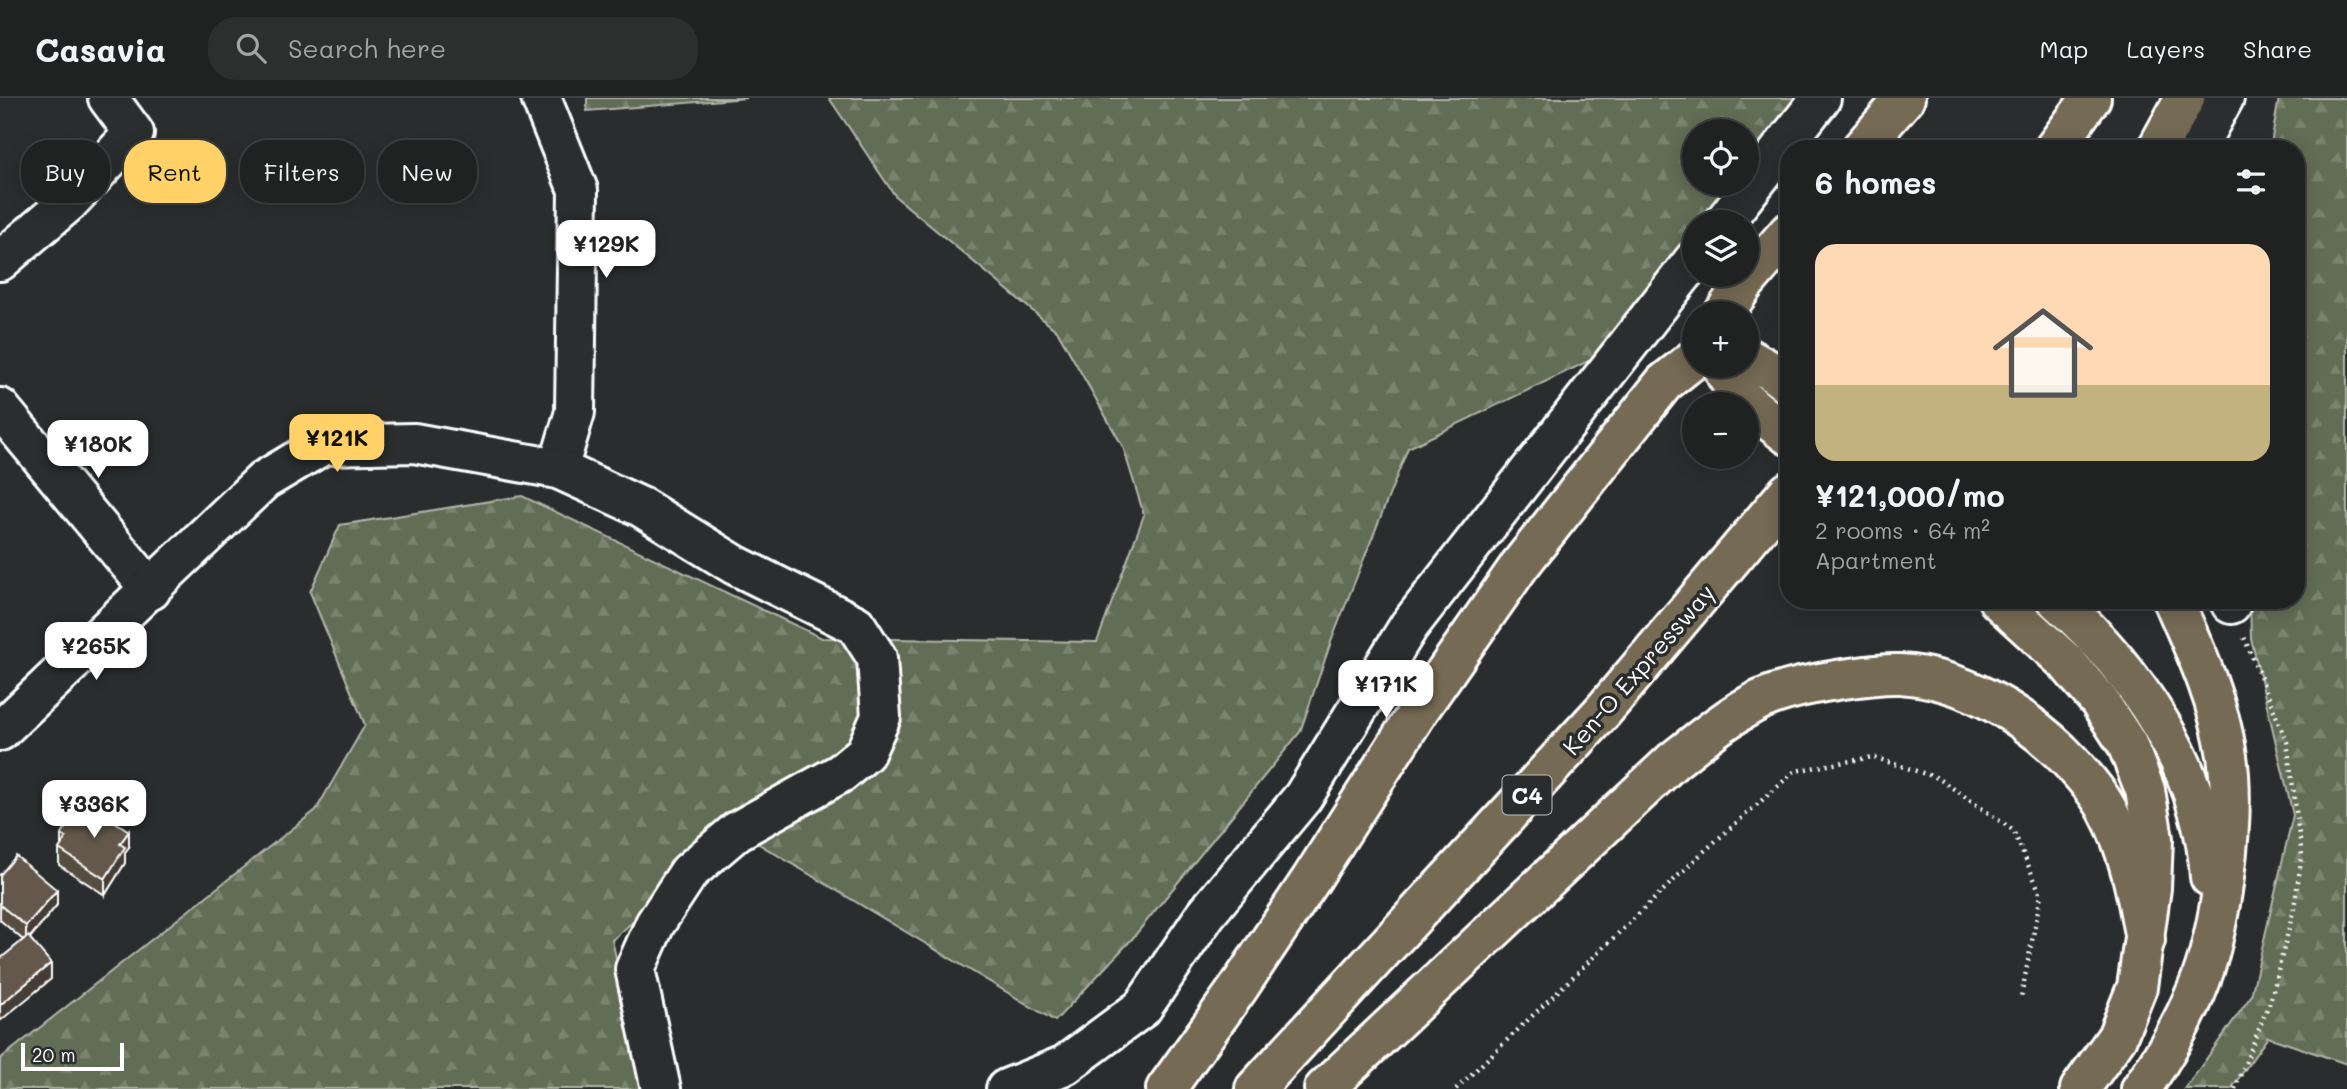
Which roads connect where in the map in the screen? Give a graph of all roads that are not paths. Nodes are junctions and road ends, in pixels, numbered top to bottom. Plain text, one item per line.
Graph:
1 (107, 98) edge
2 (541, 98) edge
3 (1821, 98) edge
4 (1905, 98) edge
5 (2091, 98) edge
6 (2117, 98) edge
7 (2185, 98) edge
8 (2224, 98) edge
9 (1788, 140) edge
10 (1869, 140) edge
11 (2061, 140) edge
12 (2087, 140) edge
13 (2162, 140) edge
14 (2201, 140) edge
15 (1780, 150) edge
16 (1733, 210) edge
17 (1780, 242) edge
18 (0, 261) edge
19 (1682, 275) edge
20 (1732, 301) edge
21 (1682, 369) edge
22 (1728, 378) edge
23 (0, 408) edge
24 (1780, 429) edge
25 (558, 469) junction
26 (1780, 501) edge
27 (1780, 537) edge
28 (151, 590) junction
29 (2008, 609) edge
30 (2066, 609) edge
31 (2177, 609) edge
32 (0, 731) edge
33 (2213, 935) junction
34 (2145, 940) junction
35 (661, 1089) edge
36 (1006, 1089) edge
37 (1166, 1089) edge
38 (1255, 1089) edge
39 (1284, 1089) edge
40 (1324, 1089) edge
41 (2080, 1089) edge
42 (2141, 1089) edge

1 - 18 street
2 - 25 street
3 - 9 street
4 - 10 highway
5 - 11 highway
6 - 12 highway
7 - 13 highway
8 - 14 street
15 - 16 street
17 - 20 highway
19 - 36 street
21 - 37 highway
22 - 24 highway
23 - 28 street
25 - 28 street
25 - 35 street
26 - 38 highway, Ken-O Expressway / C4
27 - 39 highway, Ken-O Expressway / C4
28 - 32 street
29 - 34 highway
30 - 33 highway
31 - 33 highway
33 - 42 highway
34 - 40 highway
34 - 41 highway

